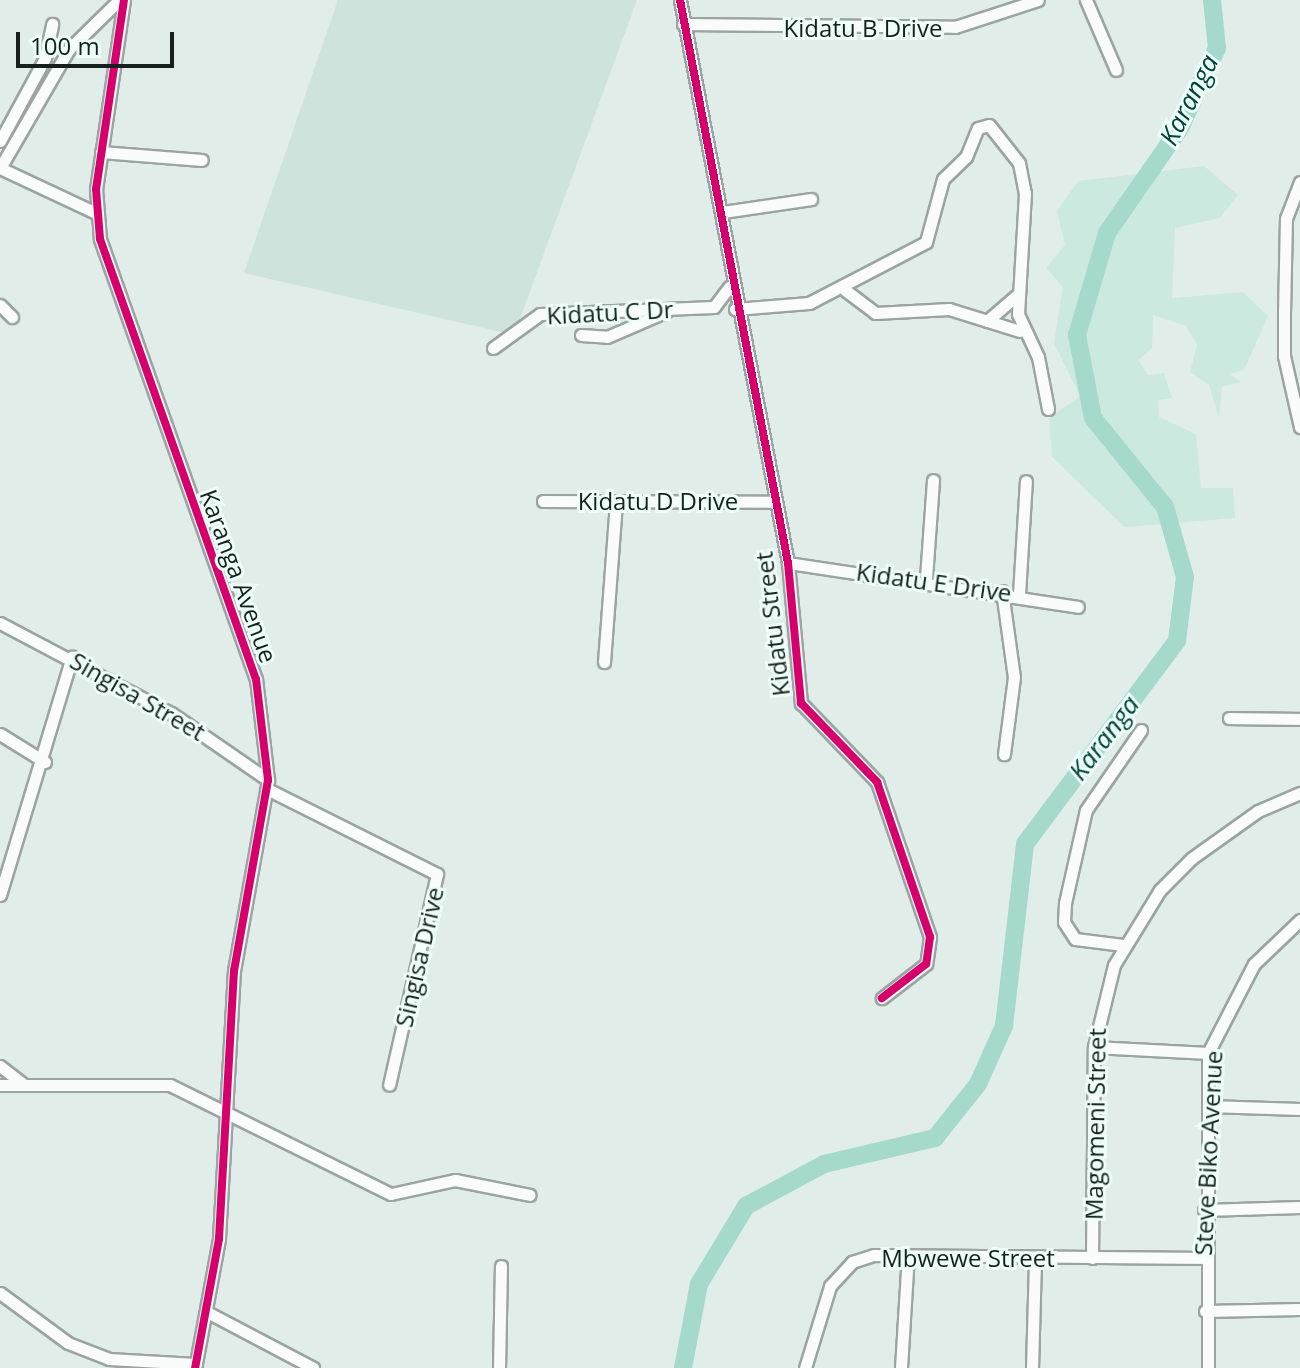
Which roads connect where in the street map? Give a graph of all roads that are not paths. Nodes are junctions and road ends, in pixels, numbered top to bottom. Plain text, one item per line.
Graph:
1 (122, 0) edge
2 (680, 0) edge
3 (1038, 0) edge
4 (1086, 0) edge
5 (52, 24) dead end
6 (683, 24) junction
7 (1116, 70) dead end
8 (0, 141) edge
9 (101, 152) junction
10 (202, 160) dead end
11 (0, 168) edge
12 (1300, 182) edge
13 (811, 199) dead end
14 (723, 212) junction
15 (96, 213) junction
16 (730, 287) junction
17 (845, 290) junction
18 (1016, 296) junction
19 (0, 305) edge
20 (671, 309) junction
21 (735, 309) junction
22 (12, 317) dead end
23 (987, 321) junction
24 (1020, 331) junction
25 (581, 335) dead end
26 (493, 348) dead end
27 (1048, 409) dead end
28 (1300, 427) edge
29 (933, 480) dead end
30 (1026, 481) dead end
31 (543, 501) dead end
32 (616, 501) junction
33 (774, 502) junction
34 (788, 563) junction
35 (926, 578) junction
36 (1002, 591) junction
37 (1019, 594) junction
38 (1078, 607) dead end
39 (0, 623) edge
40 (72, 657) junction
41 (604, 662) dead end
42 (1229, 718) dead end
43 (1300, 719) edge
44 (1141, 730) dead end
45 (0, 734) edge
46 (1004, 754) dead end
47 (45, 762) junction
48 (268, 784) junction
49 (1300, 793) edge
50 (4, 874) edge
51 (0, 895) edge
52 (1300, 920) edge
53 (1123, 945) junction
54 (882, 998) dead end
55 (1094, 1047) junction
56 (1208, 1053) junction
57 (0, 1066) edge
58 (23, 1084) junction
59 (0, 1085) edge
60 (389, 1085) dead end
61 (1208, 1106) junction
62 (1300, 1109) edge
63 (224, 1113) junction
64 (530, 1195) dead end
65 (1300, 1207) edge
66 (1204, 1210) junction
67 (908, 1255) junction
68 (1035, 1258) junction
69 (1092, 1258) junction
70 (1203, 1258) junction
71 (501, 1266) dead end
72 (0, 1293) edge
73 (1300, 1309) edge
74 (1205, 1311) junction
75 (207, 1312) junction
76 (195, 1366) edge
77 (313, 1368) edge
78 (499, 1368) edge
79 (805, 1368) edge
80 (901, 1368) edge
81 (1032, 1368) edge
82 (1208, 1368) edge

1 - 9 street, Karanga Avenue
1 - 11 street
2 - 6 street, Kidatu Street
3 - 6 street, Kidatu B Drive
4 - 7 street
5 - 8 street
6 - 14 street, Kidatu Street
9 - 10 street
9 - 15 street, Karanga Avenue
11 - 15 street
12 - 28 street
13 - 14 street
14 - 16 street, Kidatu Street
15 - 48 street, Karanga Avenue
16 - 20 street, Kidatu C Dr
16 - 21 street, Kidatu Street
17 - 18 street
17 - 21 street
17 - 23 street
18 - 23 street
18 - 24 street
19 - 22 street
20 - 25 street
20 - 26 street, Kidatu C Dr
21 - 33 street, Kidatu Street
23 - 24 street
24 - 27 street
29 - 35 street
30 - 37 street
31 - 32 street, Kidatu D Drive
32 - 33 street, Kidatu D Drive
32 - 41 street
33 - 34 street, Kidatu Street
34 - 35 street, Kidatu E Drive
34 - 54 street, Kidatu Street
35 - 36 street, Kidatu E Drive
36 - 37 street, Kidatu E Drive
36 - 46 street
37 - 38 street, Kidatu E Drive
39 - 40 street, Singisa Street
40 - 47 street
40 - 48 street, Singisa Street
42 - 43 street
44 - 53 street
45 - 47 street
47 - 50 street
48 - 60 street, Singisa Drive
48 - 63 street, Karanga Avenue
49 - 53 street, Magomeni Street
50 - 51 street
52 - 56 street, Steve Biko Avenue
53 - 55 street, Magomeni Street
55 - 56 street
55 - 69 street, Magomeni Street
56 - 61 street, Steve Biko Avenue
57 - 58 street
58 - 59 street
58 - 63 street
61 - 62 street
61 - 66 street, Steve Biko Avenue
63 - 64 street
63 - 75 street, Karanga Avenue
65 - 66 street
66 - 70 street, Steve Biko Avenue
67 - 68 street, Mbwewe Street
67 - 79 street, Mbwewe Street
67 - 80 street
68 - 69 street, Mbwewe Street
68 - 81 street
69 - 70 street, Mbwewe Street
70 - 74 street, Steve Biko Avenue
71 - 78 street
72 - 76 street
73 - 74 street
74 - 82 street, Steve Biko Avenue
75 - 76 street, Karanga Avenue
75 - 77 street

